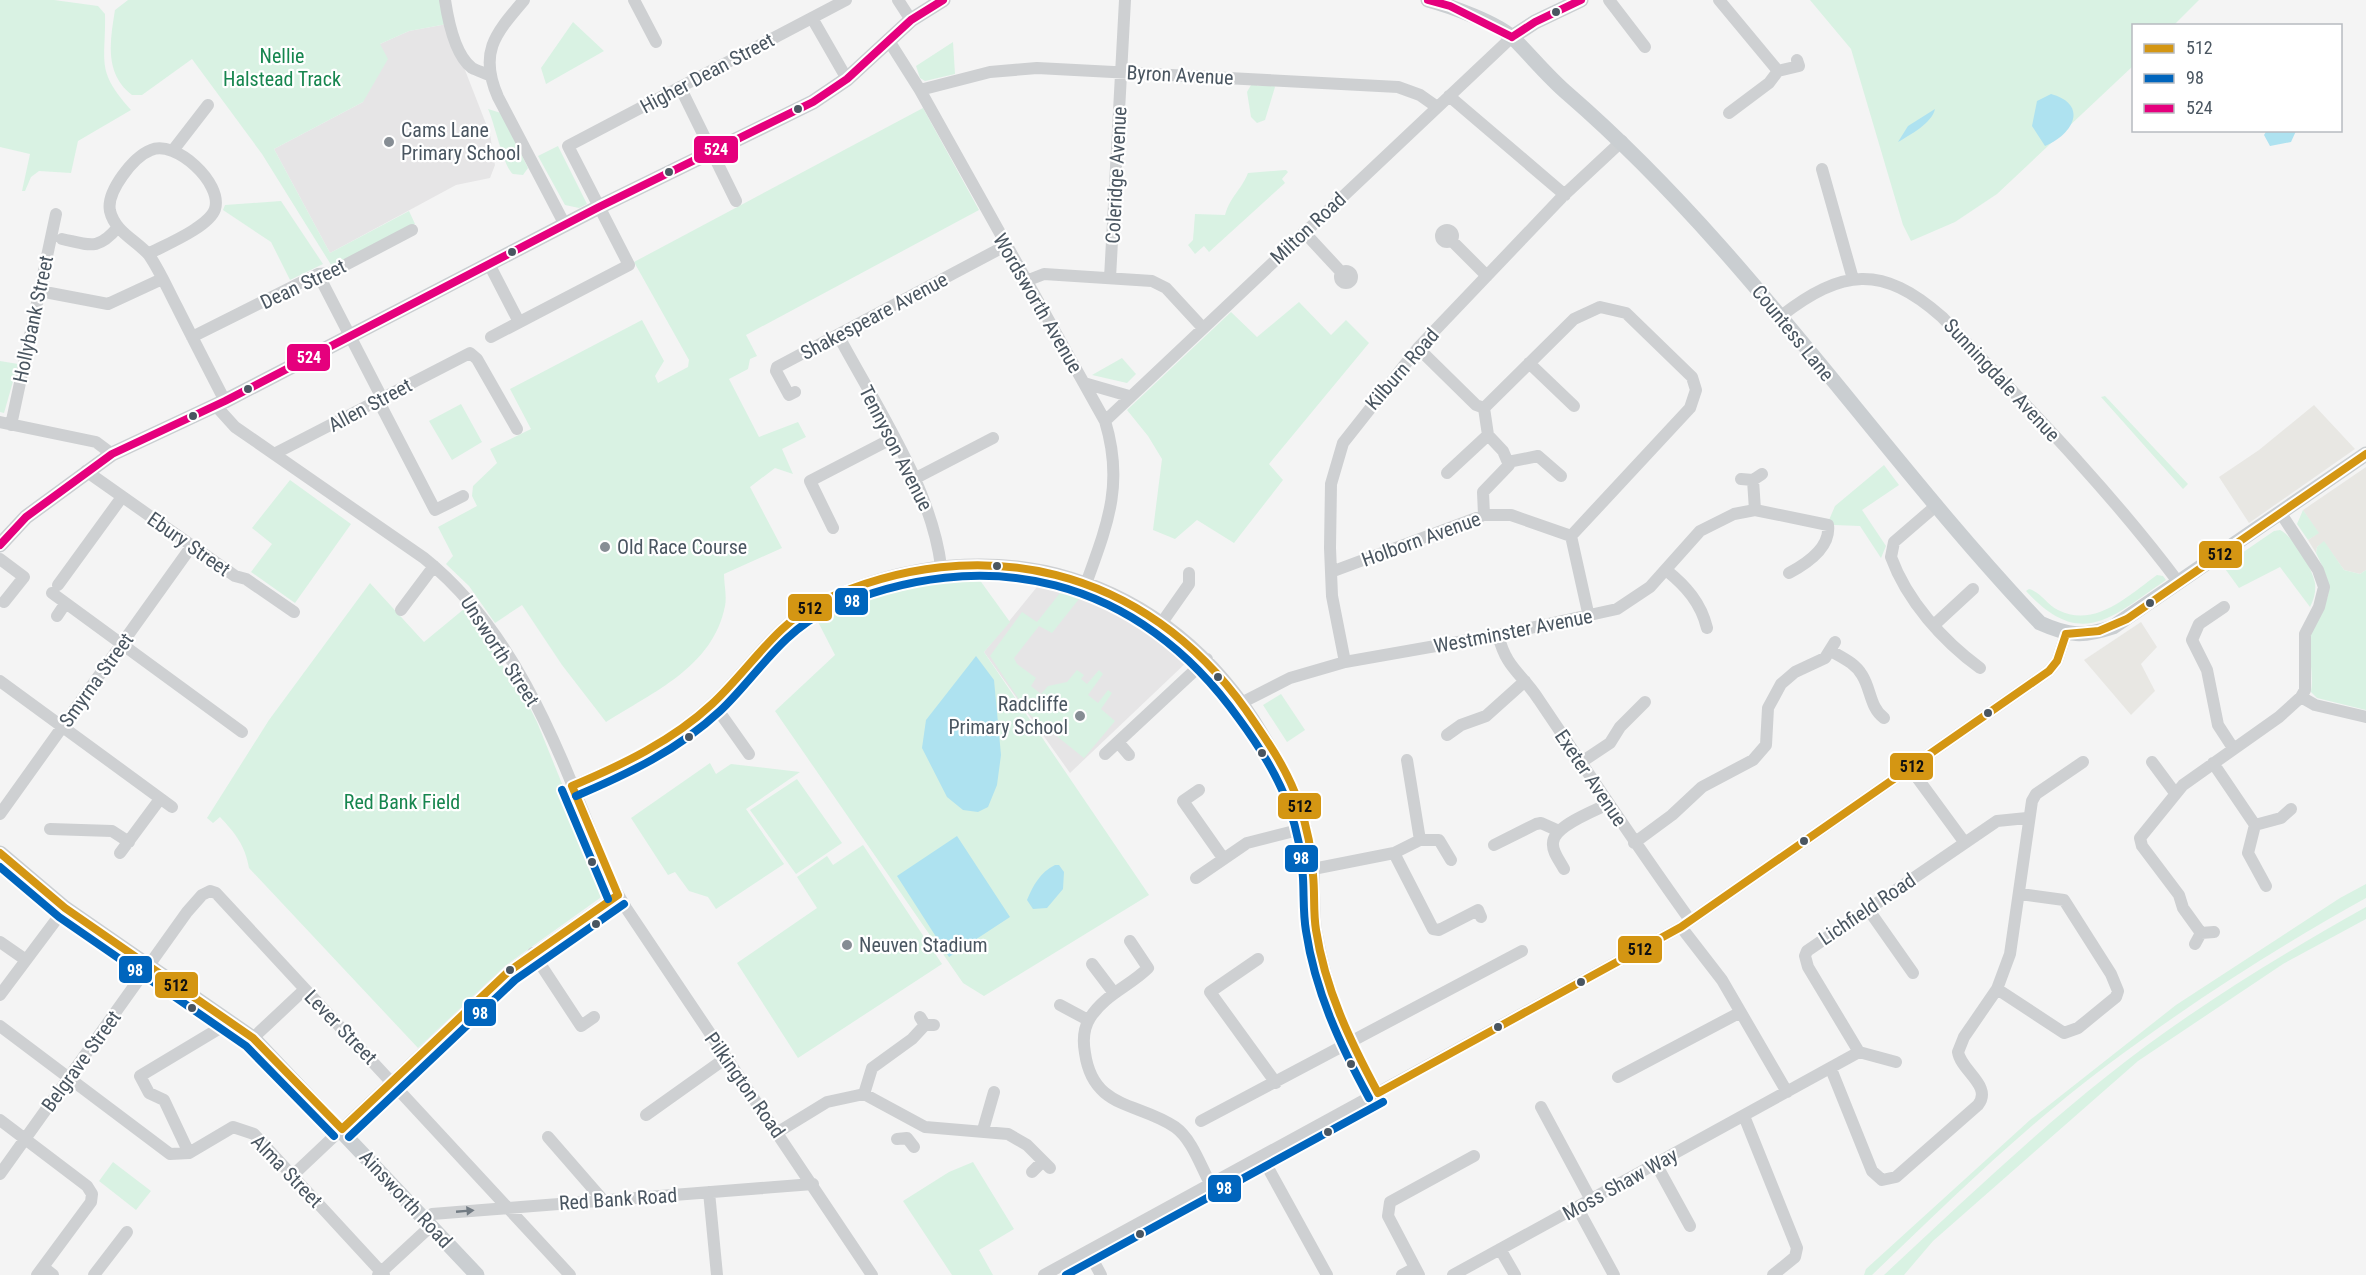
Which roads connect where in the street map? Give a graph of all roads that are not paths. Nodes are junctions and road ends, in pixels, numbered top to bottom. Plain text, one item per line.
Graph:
1 (445, 0) edge
2 (524, 0) edge
3 (634, 0) edge
4 (846, 0) edge
5 (898, 0) edge
6 (944, 0) edge
7 (1125, 0) edge
8 (1428, 0) edge
9 (1581, 0) edge
10 (1609, 0) edge
11 (1719, 0) edge
12 (812, 18) junction
13 (911, 21) junction
14 (1512, 37) junction
15 (889, 41) junction
16 (656, 42) dead end
17 (1645, 47) dead end
18 (1797, 60) dead end
19 (1122, 72) junction
20 (1778, 72) junction
21 (490, 76) junction
22 (847, 79) junction
23 (680, 87) junction
24 (920, 90) junction
25 (1449, 96) junction
26 (209, 106) dead end
27 (1437, 107) junction
28 (1729, 113) dead end
29 (1622, 141) junction
30 (174, 149) junction
31 (712, 152) junction
32 (1823, 169) dead end
33 (1565, 195) junction
34 (736, 201) dead end
35 (599, 207) junction
36 (56, 214) dead end
37 (565, 225) junction
38 (118, 227) junction
39 (412, 230) dead end
40 (1304, 232) junction
41 (62, 239) dead end
42 (1451, 240) dead end
43 (1005, 246) junction
44 (148, 254) junction
45 (489, 264) junction
46 (318, 273) junction
47 (1342, 273) dead end
48 (1487, 276) junction
49 (1110, 278) junction
50 (162, 279) junction
51 (1853, 279) junction
52 (1026, 281) junction
53 (51, 293) dead end
54 (1781, 316) junction
55 (519, 322) junction
56 (1202, 327) junction
57 (838, 335) junction
58 (192, 337) junction
59 (350, 337) junction
60 (491, 337) dead end
61 (1418, 348) junction
62 (1529, 363) junction
63 (1084, 383) junction
64 (795, 392) dead end
65 (1129, 396) junction
66 (380, 399) junction
67 (220, 403) junction
68 (1574, 406) dead end
69 (1484, 408) junction
70 (1105, 421) junction
71 (516, 422) dead end
72 (6, 423) edge
73 (1488, 435) junction
74 (893, 438) junction
75 (993, 438) dead end
76 (112, 454) junction
77 (274, 454) junction
78 (2366, 454) edge
79 (1508, 462) junction
80 (86, 471) junction
81 (1447, 473) dead end
82 (1561, 476) dead end
83 (1752, 478) dead end
84 (914, 479) junction
85 (463, 496) dead end
86 (122, 497) junction
87 (1937, 505) junction
88 (1755, 510) junction
89 (2280, 513) junction
90 (1484, 516) junction
91 (833, 528) dead end
92 (1570, 536) junction
93 (0, 545) edge
94 (192, 547) junction
95 (0, 559) edge
96 (1782, 562) dead end
97 (434, 566) junction
98 (941, 566) junction
99 (1666, 570) junction
100 (1331, 572) junction
101 (1189, 573) dead end
102 (1087, 581) junction
103 (2179, 583) junction
104 (1973, 589) dead end
105 (4, 602) dead end
106 (65, 604) junction
107 (2224, 607) dead end
108 (401, 610) dead end
109 (294, 612) dead end
110 (57, 616) dead end
111 (1589, 616) junction
112 (1163, 621) junction
113 (1934, 625) junction
114 (1707, 629) dead end
115 (2066, 634) junction
116 (1498, 635) junction
117 (121, 645) junction
118 (1207, 659) junction
119 (1345, 662) junction
120 (1980, 668) dead end
121 (0, 681) edge
122 (1525, 681) junction
123 (12, 690) junction
124 (2301, 697) junction
125 (1646, 700) dead end
126 (4, 701) dead end
127 (1243, 702) junction
128 (713, 703) junction
129 (2366, 717) edge
130 (1878, 718) dead end
131 (62, 727) junction
132 (234, 731) dead end
133 (1445, 736) dead end
134 (1118, 742) junction
135 (2233, 748) junction
136 (749, 754) dead end
137 (1105, 754) dead end
138 (1129, 755) dead end
139 (1407, 760) dead end
140 (2151, 761) dead end
141 (2083, 762) dead end
142 (1580, 763) junction
143 (2212, 763) junction
144 (1910, 768) junction
145 (572, 786) junction
146 (1199, 790) dead end
147 (2175, 793) junction
148 (160, 799) junction
149 (1608, 804) junction
150 (2292, 806) dead end
151 (172, 807) dead end
152 (0, 814) edge
153 (2027, 818) junction
154 (2255, 825) junction
155 (1306, 828) junction
156 (50, 829) dead end
157 (1559, 831) junction
158 (1420, 840) junction
159 (129, 842) junction
160 (1634, 843) junction
161 (1965, 843) junction
162 (1494, 845) dead end
163 (0, 853) edge
164 (1394, 853) junction
165 (120, 854) dead end
166 (1223, 858) junction
167 (1451, 860) dead end
168 (1313, 869) junction
169 (1564, 869) dead end
170 (1196, 878) dead end
171 (2266, 886) dead end
172 (206, 891) joint
173 (2020, 894) junction
174 (618, 895) junction
175 (65, 908) junction
176 (1868, 909) junction
177 (1481, 917) dead end
178 (1686, 924) junction
179 (2214, 932) dead end
180 (1130, 941) dead end
181 (0, 942) edge
182 (1522, 951) dead end
183 (533, 953) junction
184 (1258, 959) dead end
185 (26, 960) junction
186 (1092, 964) dead end
187 (149, 965) junction
188 (1914, 972) dead end
189 (1997, 989) junction
190 (304, 990) junction
191 (1114, 993) junction
192 (0, 995) edge
193 (1060, 1005) dead end
194 (1739, 1013) junction
195 (594, 1017) dead end
196 (1088, 1020) junction
197 (230, 1022) junction
198 (926, 1022) dead end
199 (0, 1026) edge
200 (253, 1038) junction
201 (1350, 1043) junction
202 (1859, 1052) junction
203 (726, 1058) junction
204 (1896, 1062) dead end
205 (1831, 1069) junction
206 (1618, 1076) dead end
207 (68, 1078) junction
208 (392, 1082) junction
209 (1275, 1083) junction
210 (994, 1092) dead end
211 (1787, 1092) junction
212 (1378, 1093) junction
213 (864, 1094) junction
214 (1541, 1107) dead end
215 (646, 1115) dead end
216 (1744, 1116) junction
217 (0, 1120) edge
218 (1201, 1121) dead end
219 (915, 1123) junction
220 (342, 1129) junction
221 (983, 1130) junction
222 (778, 1132) junction
223 (548, 1137) dead end
224 (25, 1138) junction
225 (906, 1141) dead end
226 (189, 1153) junction
227 (1474, 1156) dead end
228 (1262, 1157) junction
229 (1656, 1164) junction
230 (1032, 1172) dead end
231 (0, 1174) edge
232 (292, 1176) junction
233 (813, 1184) junction
234 (1211, 1185) junction
235 (709, 1192) junction
236 (602, 1199) junction
237 (1591, 1200) junction
238 (1577, 1207) junction
239 (507, 1208) junction
240 (427, 1222) junction
241 (1690, 1226) dead end
242 (127, 1232) dead end
243 (1500, 1249) junction
244 (1088, 1251) junction
245 (1417, 1271) edge
246 (44, 1272) edge
247 (565, 1273) edge
248 (381, 1274) edge
249 (94, 1275) edge
250 (477, 1275) edge
251 (717, 1275) edge
252 (872, 1275) edge
253 (1044, 1275) edge
254 (1101, 1275) edge
255 (1327, 1275) edge
256 (1402, 1275) edge
257 (1454, 1275) edge
258 (1515, 1275) edge
259 (1614, 1275) edge
260 (1773, 1275) edge

1 - 21 street
2 - 21 street
3 - 16 street
4 - 12 street, Higher Dean Street
5 - 13 street
6 - 13 main road
7 - 19 street, Coleridge Avenue
8 - 14 main road
9 - 14 main road
10 - 17 street
11 - 20 street
12 - 22 street
12 - 23 street, Higher Dean Street
13 - 15 main road
14 - 25 street, Milton Road
14 - 29 main road, Countess Lane
15 - 22 main road
15 - 24 street, Wordsworth Avenue
18 - 20 street
19 - 24 street, Byron Avenue
19 - 27 street, Byron Avenue
19 - 49 street, Coleridge Avenue
20 - 28 street
21 - 37 street
22 - 31 main road
23 - 31 street
23 - 35 street, Higher Dean Street
24 - 43 street, Wordsworth Avenue
25 - 27 street, Milton Road
25 - 33 street
26 - 30 street
27 - 40 street, Milton Road
29 - 33 street, Kilburn Road
29 - 54 main road, Countess Lane
30 - 38 street
30 - 44 street
31 - 34 street
31 - 35 main road
32 - 51 street
33 - 48 street, Kilburn Road
35 - 37 main road
35 - 55 street
36 - 72 street, Hollybank Street
37 - 45 main road
38 - 41 street
38 - 44 street
39 - 46 street, Dean Street
40 - 47 street
40 - 56 street, Milton Road
42 - 48 street
43 - 52 street, Wordsworth Avenue
43 - 57 street, Shakespeare Avenue
44 - 50 street, Unsworth Street
45 - 55 street
45 - 59 main road
46 - 58 street, Dean Street
46 - 59 street
48 - 61 street, Kilburn Road
49 - 52 street
49 - 56 street
50 - 53 street
50 - 58 street, Unsworth Street
51 - 54 street, Sunningdale Avenue
51 - 103 street, Sunningdale Avenue
52 - 63 street, Wordsworth Avenue
54 - 87 main road, Countess Lane
55 - 60 street
56 - 65 street, Milton Road
57 - 64 street, Shakespeare Avenue
57 - 74 street, Tennyson Avenue
58 - 67 street, Unsworth Street
59 - 66 street
59 - 67 main road
61 - 69 street
61 - 100 street, Kilburn Road
62 - 68 street
62 - 69 street
62 - 92 street
63 - 65 street
63 - 70 street, Wordsworth Avenue
65 - 70 street, Milton Road
66 - 71 street, Allen Street
66 - 77 street, Allen Street
66 - 85 street
67 - 76 main road
67 - 77 street, Unsworth Street
69 - 73 street
70 - 102 street, Wordsworth Avenue
72 - 76 street
73 - 79 street
73 - 81 street
74 - 84 street, Tennyson Avenue
74 - 91 street
75 - 84 street
76 - 80 main road
77 - 97 street, Unsworth Street
78 - 89 main road
79 - 82 street
79 - 90 street
80 - 86 street, Ebury Street
80 - 93 main road
83 - 88 street
84 - 98 street, Tennyson Avenue
86 - 94 street, Ebury Street
86 - 106 street
87 - 113 street
87 - 115 main road, Countess Lane
88 - 96 street, Westminster Avenue
88 - 99 street, Westminster Avenue
89 - 103 main road
89 - 124 street
90 - 92 street, Holborn Avenue
90 - 100 street, Holborn Avenue
92 - 111 street
94 - 109 street, Ebury Street
94 - 117 street, Smyrna Street
95 - 105 street
97 - 108 street
97 - 145 street, Unsworth Street
98 - 102 street
98 - 128 street
99 - 111 street, Westminster Avenue
99 - 114 street
100 - 119 street, Kilburn Road
101 - 112 street
102 - 112 street
103 - 115 main road
104 - 113 street
106 - 110 street
106 - 117 street
107 - 135 street
111 - 116 street, Westminster Avenue
112 - 118 street
113 - 120 street
115 - 144 street
116 - 119 street, Westminster Avenue
116 - 122 street, Exeter Avenue
117 - 131 street, Smyrna Street
117 - 132 street
118 - 127 street
118 - 134 street
119 - 127 street, Westminster Avenue
121 - 123 street
122 - 133 street
122 - 142 street, Exeter Avenue
123 - 126 street
123 - 131 street
124 - 129 street
124 - 135 street
125 - 142 street
127 - 155 street
128 - 136 street
128 - 145 street
130 - 160 street
131 - 148 street
131 - 152 street, Smyrna Street
134 - 137 street
134 - 138 street
135 - 143 street
139 - 158 street
140 - 147 street
141 - 153 street
142 - 149 street, Exeter Avenue
143 - 147 street
143 - 154 street
144 - 161 street
144 - 178 street
145 - 174 street, Unsworth Street
146 - 166 street
147 - 179 street
148 - 151 street
148 - 159 street
149 - 157 street
149 - 160 street, Exeter Avenue
150 - 154 street
153 - 161 street, Lichfield Road
153 - 173 street
154 - 171 street
155 - 166 street
155 - 168 street
156 - 159 street
157 - 162 street
157 - 169 street
158 - 164 street
158 - 167 street
159 - 165 street
160 - 178 street, Exeter Avenue
161 - 176 street, Lichfield Road
163 - 175 main road, Ainsworth Road
164 - 168 street
164 - 177 street
166 - 170 street
168 - 201 street
172 - 187 street, Belgrave Street
172 - 190 street, Lever Street
173 - 189 street
173 - 189 street
174 - 183 street
174 - 203 street, Pilkington Road
175 - 185 street
175 - 187 main road, Ainsworth Road
176 - 188 street
176 - 202 street, Lichfield Road
178 - 194 street, Exeter Avenue
178 - 212 street
180 - 191 street
181 - 185 street
182 - 201 street
183 - 195 street
183 - 208 street
184 - 209 street
185 - 192 street
186 - 191 street
187 - 197 main road, Ainsworth Road
187 - 207 street, Belgrave Street
189 - 205 street
190 - 200 street
190 - 208 street, Lever Street
191 - 196 street
193 - 196 street
194 - 206 street
194 - 211 street, Exeter Avenue
196 - 234 street
197 - 200 main road, Ainsworth Road
197 - 226 street
198 - 213 street
199 - 207 street
200 - 220 main road, Ainsworth Road
201 - 209 street
201 - 212 street
202 - 204 street
202 - 205 street, Moss Shaw Way
203 - 215 street
203 - 222 street, Pilkington Road
205 - 211 street, Moss Shaw Way
207 - 224 street, Belgrave Street
207 - 226 street, Alma Street
208 - 220 street
208 - 239 street, Lever Street
209 - 218 street
210 - 221 street
211 - 216 street, Moss Shaw Way
212 - 228 street
213 - 219 street
213 - 222 street
214 - 237 street
216 - 229 street, Moss Shaw Way
216 - 260 street
217 - 224 street
219 - 221 street
219 - 225 street
220 - 232 street
220 - 240 main road, Ainsworth Road
221 - 230 street
222 - 233 street, Pilkington Road
223 - 236 street
224 - 231 street, Belgrave Street
224 - 246 street
226 - 232 street, Alma Street
227 - 245 street
228 - 234 street
228 - 255 street
229 - 237 street, Moss Shaw Way
229 - 241 street
232 - 248 street, Alma Street
233 - 235 street, Red Bank Road
233 - 252 street, Pilkington Road
234 - 244 street
235 - 236 street, Red Bank Road
235 - 251 street
236 - 239 street, Red Bank Road
237 - 238 street, Moss Shaw Way
238 - 243 street, Moss Shaw Way
238 - 259 street
240 -> 239 street, Red Bank Road
239 - 247 street, Lever Street
240 - 248 street
240 - 250 main road, Ainsworth Road
242 - 249 street
243 - 257 street, Moss Shaw Way
243 - 258 street
244 - 253 street
244 - 254 street
245 - 256 street

